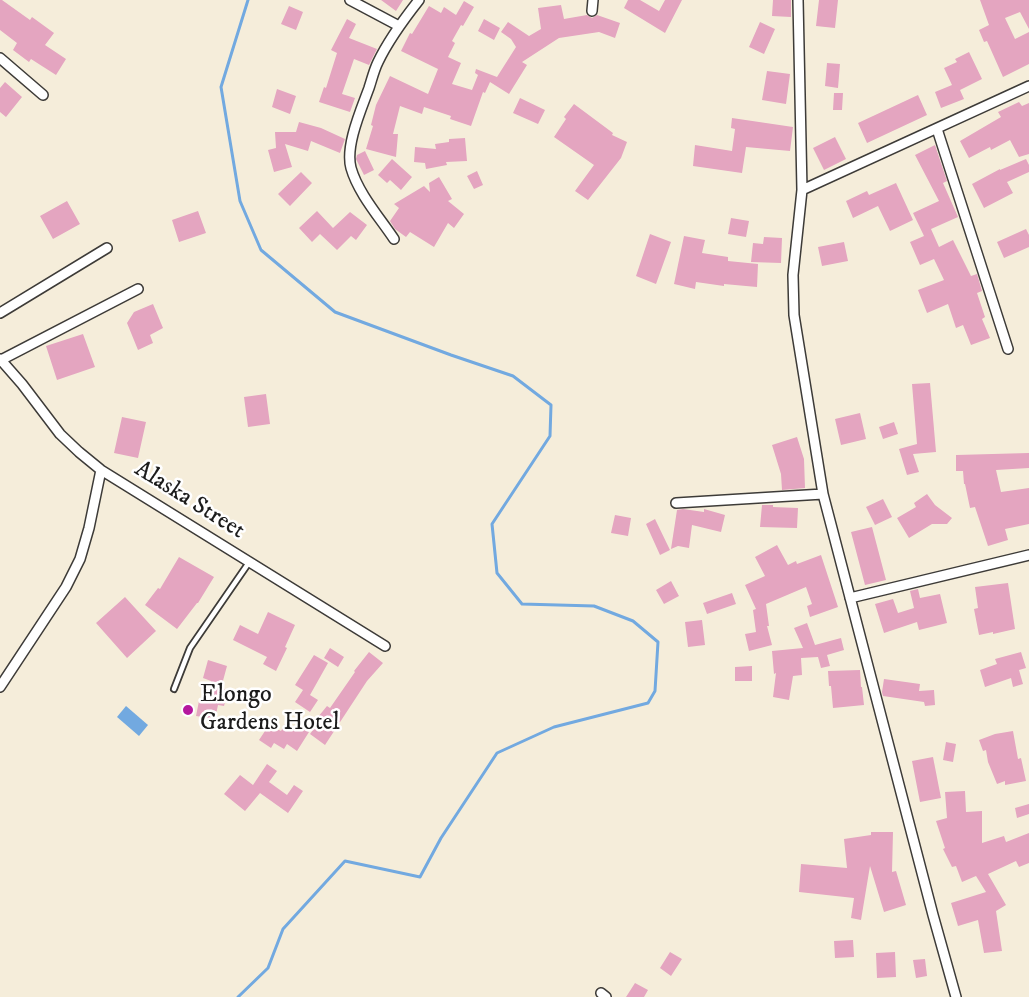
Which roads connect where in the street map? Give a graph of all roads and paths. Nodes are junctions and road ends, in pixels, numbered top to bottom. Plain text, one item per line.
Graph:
1 (350, 0) edge
2 (419, 0) edge
3 (593, 0) edge
4 (798, 0) edge
5 (592, 11) dead end
6 (399, 26) junction
7 (0, 58) edge
8 (1029, 86) edge
9 (43, 95) dead end
10 (937, 129) junction
11 (802, 190) junction
12 (394, 239) dead end
13 (107, 248) dead end
14 (138, 289) dead end
15 (0, 313) edge
16 (1008, 349) dead end
17 (0, 359) edge
18 (101, 470) junction
19 (824, 494) junction
20 (676, 503) dead end
21 (1029, 555) edge
22 (250, 561) junction
23 (850, 597) junction
24 (385, 646) dead end
25 (0, 687) edge
26 (174, 689) dead end
27 (956, 997) edge

1 - 6 street
2 - 6 street
3 - 5 street
4 - 11 street
6 - 12 street
7 - 9 street
8 - 10 street
10 - 11 street
10 - 16 street
11 - 19 street
13 - 15 street
14 - 17 street
17 - 18 street, Alaska Street
18 - 22 street, Alaska Street
18 - 25 street
19 - 20 street
19 - 23 street
21 - 23 street
22 - 24 street, Alaska Street
22 - 26 lane
23 - 27 street

